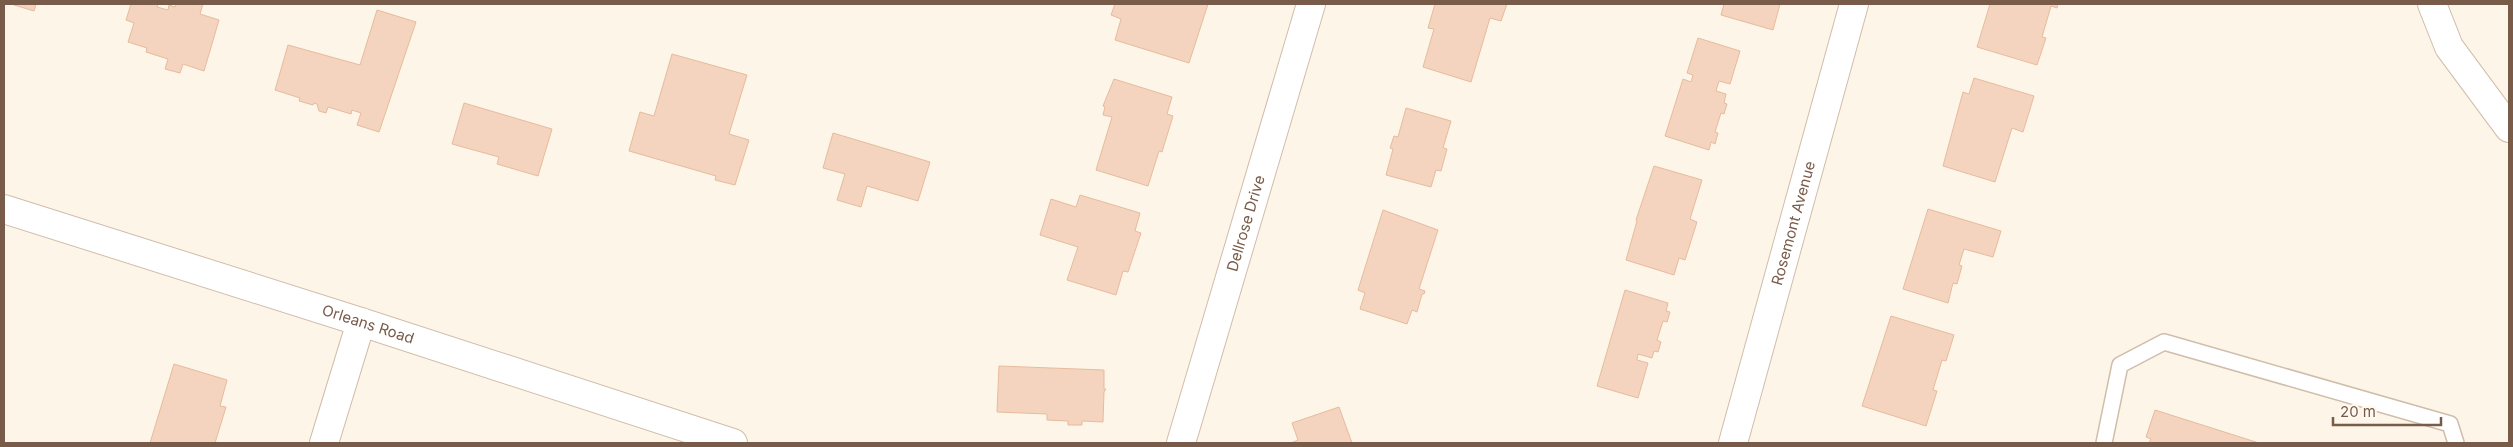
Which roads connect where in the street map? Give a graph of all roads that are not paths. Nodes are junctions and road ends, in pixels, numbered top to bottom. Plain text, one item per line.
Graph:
1 (1311, 4) edge
2 (1854, 4) edge
3 (2432, 4) edge
4 (2509, 128) edge
5 (4, 209) edge
6 (361, 322) junction
7 (324, 443) edge
8 (733, 443) edge
9 (1181, 443) edge
10 (1733, 443) edge
11 (2104, 443) edge
12 (2456, 443) edge

1 - 9 street, Dellrose Drive
2 - 10 street, Rosemont Avenue
3 - 4 street
5 - 6 street, Orleans Road
6 - 7 street
6 - 8 street, Orleans Road
11 - 12 lane

